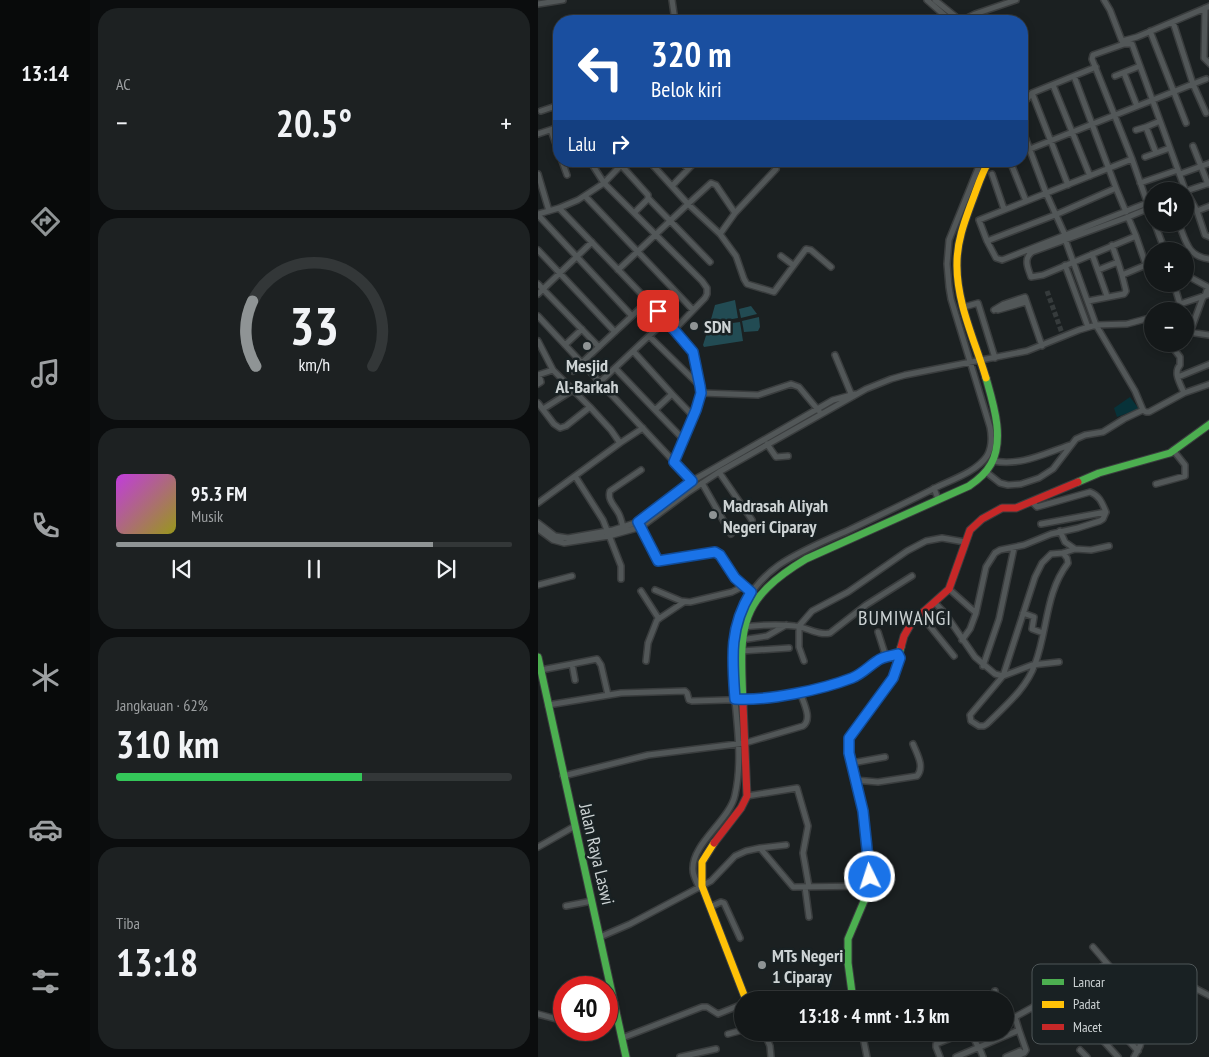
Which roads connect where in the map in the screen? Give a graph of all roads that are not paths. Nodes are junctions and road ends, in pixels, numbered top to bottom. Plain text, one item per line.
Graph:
1 (563, 0) edge
2 (672, 0) edge
3 (927, 0) edge
4 (935, 0) edge
5 (1016, 0) edge
6 (1104, 0) edge
7 (538, 4) edge
8 (1207, 7) edge
9 (674, 15) edge
10 (944, 15) edge
11 (954, 15) edge
12 (973, 15) edge
13 (1172, 22) junction
14 (1150, 31) junction
15 (1123, 42) junction
16 (1210, 64) edge
17 (1140, 66) junction
18 (1096, 67) junction
19 (1124, 73) junction
20 (1074, 76) junction
21 (1115, 76) dead end
22 (1206, 80) dead end
23 (1194, 84) junction
24 (1053, 85) junction
25 (1173, 92) junction
26 (1032, 93) junction
27 (1028, 98) edge
28 (1153, 101) junction
29 (553, 106) edge
30 (1137, 106) junction
31 (541, 111) dead end
32 (1206, 113) dead end
33 (1115, 115) junction
34 (1160, 121) junction
35 (1186, 123) dead end
36 (1093, 124) junction
37 (1146, 127) junction
38 (551, 130) joint
39 (1136, 130) dead end
40 (1072, 132) junction
41 (538, 134) edge
42 (553, 136) edge
43 (1051, 140) junction
44 (1028, 144) edge
45 (1193, 146) dead end
46 (1170, 148) junction
47 (1030, 149) junction
48 (1156, 153) junction
49 (1145, 157) dead end
50 (1132, 159) junction
51 (1210, 163) edge
52 (1201, 166) junction
53 (564, 167) edge
54 (595, 167) edge
55 (619, 167) edge
56 (626, 167) edge
57 (655, 167) edge
58 (979, 167) edge
59 (987, 167) edge
60 (1012, 167) edge
61 (1109, 168) junction
62 (688, 169) edge
63 (776, 169) dead end
64 (1179, 172) junction
65 (538, 174) edge
66 (992, 174) dead end
67 (567, 175) dead end
68 (1090, 176) junction
69 (1182, 182) edge
70 (604, 183) junction
71 (1140, 183) junction
72 (1209, 183) edge
73 (1068, 185) junction
74 (672, 186) junction
75 (1116, 188) junction
76 (1194, 189) edge
77 (1144, 191) edge
78 (1046, 194) junction
79 (585, 196) junction
80 (648, 198) junction
81 (1026, 201) junction
82 (688, 204) junction
83 (1194, 206) edge
84 (1210, 206) edge
85 (559, 208) junction
86 (1144, 208) edge
87 (1004, 209) junction
88 (549, 211) junction
89 (1197, 211) junction
90 (634, 212) junction
91 (735, 213) junction
92 (538, 215) edge
93 (967, 215) junction
94 (1055, 215) junction
95 (1127, 215) junction
96 (670, 220) junction
97 (978, 220) junction
98 (1182, 232) edge
99 (656, 234) junction
100 (720, 234) junction
101 (1136, 236) junction
102 (1065, 237) junction
103 (1210, 237) edge
104 (987, 241) junction
105 (592, 242) junction
106 (1112, 246) junction
107 (538, 250) edge
108 (638, 251) junction
109 (1092, 254) junction
110 (781, 256) dead end
111 (576, 257) junction
112 (1210, 259) edge
113 (1144, 260) edge
114 (1073, 261) junction
115 (710, 262) dead end
116 (1118, 262) junction
117 (1065, 265) junction
118 (793, 266) junction
119 (831, 267) dead end
120 (1144, 267) edge
121 (618, 270) junction
122 (1098, 270) junction
123 (559, 273) junction
124 (1122, 275) junction
125 (1194, 279) edge
126 (538, 284) edge
127 (1209, 286) edge
128 (543, 289) junction
129 (538, 294) edge
130 (1108, 296) junction
131 (1206, 296) edge
132 (648, 301) junction
133 (1026, 302) junction
134 (1186, 302) edge
135 (1089, 304) junction
136 (960, 308) junction
137 (694, 310) junction
138 (538, 316) edge
139 (632, 316) junction
140 (1084, 316) junction
141 (1144, 319) edge
142 (666, 320) junction
143 (1194, 323) edge
144 (1096, 325) junction
145 (1088, 327) junction
146 (582, 329) junction
147 (675, 329) junction
148 (615, 332) junction
149 (1194, 334) edge
150 (1209, 335) edge
151 (649, 336) junction
152 (538, 341) edge
153 (565, 345) junction
154 (1042, 346) junction
155 (599, 347) junction
156 (633, 351) junction
157 (1176, 352) edge
158 (835, 355) dead end
159 (995, 358) junction
160 (975, 361) junction
161 (582, 363) junction
162 (1210, 364) edge
163 (615, 368) junction
164 (553, 370) junction
165 (573, 371) dead end
166 (539, 375) edge
167 (1178, 377) junction
168 (600, 382) junction
169 (538, 384) edge
170 (1210, 384) edge
171 (700, 386) junction
172 (573, 390) junction
173 (701, 393) junction
174 (1184, 393) junction
175 (672, 394) junction
176 (853, 395) junction
177 (538, 402) edge
178 (590, 408) junction
179 (543, 409) junction
180 (817, 409) junction
181 (655, 410) junction
182 (1143, 410) junction
183 (822, 414) junction
184 (693, 416) junction
185 (1210, 424) edge
186 (643, 428) junction
187 (787, 430) junction
188 (683, 439) junction
189 (620, 443) junction
190 (767, 444) junction
191 (1070, 445) junction
192 (1174, 450) junction
193 (788, 456) dead end
194 (674, 462) junction
195 (993, 462) junction
196 (640, 470) dead end
197 (719, 472) junction
198 (986, 472) junction
199 (575, 476) junction
200 (692, 481) junction
201 (702, 483) junction
202 (1156, 484) dead end
203 (696, 487) junction
204 (934, 489) junction
205 (938, 500) junction
206 (923, 501) junction
207 (1032, 502) junction
208 (538, 503) edge
209 (1106, 512) junction
210 (752, 520) dead end
211 (638, 522) junction
212 (538, 523) edge
213 (1041, 524) dead end
214 (869, 526) junction
215 (623, 527) junction
216 (641, 527) junction
217 (538, 528) edge
218 (1060, 531) junction
219 (608, 534) junction
220 (731, 534) dead end
221 (965, 542) junction
222 (1109, 546) dead end
223 (1014, 548) junction
224 (1075, 549) junction
225 (1063, 553) junction
226 (572, 576) dead end
227 (912, 576) dead end
228 (621, 579) dead end
229 (538, 585) edge
230 (744, 586) junction
231 (950, 589) junction
232 (641, 590) dead end
233 (655, 590) dead end
234 (755, 595) junction
235 (684, 602) junction
236 (935, 603) junction
237 (976, 613) junction
238 (1023, 613) junction
239 (920, 614) junction
240 (659, 618) junction
241 (786, 625) junction
242 (800, 626) junction
243 (742, 628) junction
244 (878, 632) dead end
245 (1043, 633) junction
246 (741, 640) junction
247 (962, 640) junction
248 (789, 648) dead end
249 (741, 651) junction
250 (898, 654) junction
251 (538, 656) edge
252 (954, 656) dead end
253 (886, 657) junction
254 (646, 661) dead end
255 (804, 662) dead end
256 (1059, 662) dead end
257 (572, 664) junction
258 (1036, 664) junction
259 (983, 666) junction
260 (540, 674) edge
261 (1002, 676) junction
262 (575, 680) dead end
263 (800, 692) junction
264 (608, 695) junction
265 (740, 699) junction
266 (548, 704) junction
267 (742, 743) junction
268 (913, 744) dead end
269 (885, 757) dead end
270 (852, 763) junction
271 (563, 776) junction
272 (854, 780) junction
273 (747, 796) junction
274 (575, 826) junction
275 (786, 845) dead end
276 (538, 847) edge
277 (760, 848) junction
278 (869, 886) junction
279 (700, 887) junction
280 (807, 887) junction
281 (592, 901) junction
282 (566, 906) dead end
283 (710, 906) junction
284 (809, 917) dead end
285 (600, 937) junction
286 (740, 938) dead end
287 (1093, 947) dead end
288 (1106, 962) edge
289 (1197, 989) edge
290 (743, 991) edge
291 (852, 991) edge
292 (1210, 996) edge
293 (734, 1007) edge
294 (1032, 1008) edge
295 (538, 1014) edge
296 (553, 1018) edge
297 (1019, 1030) junction
298 (734, 1032) edge
299 (728, 1034) dead end
300 (622, 1038) junction
301 (768, 1041) edge
302 (864, 1041) edge
303 (944, 1041) edge
304 (976, 1041) edge
305 (1106, 1044) edge
306 (1132, 1044) edge
307 (1140, 1044) edge
308 (979, 1047) junction
309 (716, 1049) dead end
310 (1025, 1049) junction
311 (1080, 1050) dead end
312 (1138, 1051) junction
313 (625, 1056) edge
314 (680, 1057) edge
315 (771, 1057) edge
316 (867, 1057) edge
317 (940, 1057) edge
318 (956, 1057) edge
319 (983, 1057) edge
320 (1006, 1057) edge
321 (1016, 1057) edge
322 (1087, 1057) edge
323 (1118, 1057) edge
324 (1134, 1057) edge

1 - 7 street
2 - 9 street
3 - 10 street
4 - 11 street
5 - 12 street
6 - 15 street
8 - 13 street
8 - 16 street
13 - 14 street
13 - 23 street
14 - 15 street
14 - 25 street
15 - 17 street
15 - 18 street
17 - 19 street
17 - 28 street
18 - 20 street
18 - 33 street
19 - 21 street
19 - 30 street
20 - 24 street
20 - 36 street
22 - 23 street
23 - 25 street
23 - 32 street
24 - 26 street
24 - 40 street
25 - 28 street
25 - 35 street
26 - 27 street
26 - 43 street
28 - 30 street
28 - 34 street
29 - 31 street
30 - 33 street
33 - 36 street
33 - 50 street
34 - 37 street
34 - 46 street
36 - 40 street
36 - 61 street
37 - 39 street
37 - 48 street
38 - 41 street
38 - 42 street
40 - 43 street
40 - 68 street
43 - 47 street
43 - 73 street
44 - 47 street
45 - 52 street
46 - 48 street
46 - 64 street
47 - 78 street
48 - 49 street
50 - 61 street
50 - 71 street
51 - 52 street
52 - 64 street
52 - 72 street
53 - 67 street
54 - 70 street
55 - 70 street
56 - 80 street
57 - 74 street
58 - 136 street
59 - 93 street
60 - 81 street
61 - 68 street
61 - 75 street
62 - 74 street
63 - 91 street
64 - 69 street
64 - 71 street
65 - 88 street
66 - 87 street
68 - 73 street
70 - 79 street
70 - 90 street
71 - 77 street
72 - 76 street
73 - 78 street
74 - 82 street
75 - 94 street
75 - 95 street
78 - 81 street
78 - 94 street
79 - 85 street
79 - 108 street
80 - 90 street
80 - 96 street
81 - 87 street
82 - 91 street
82 - 96 street
82 - 100 street
83 - 89 street
84 - 89 street
85 - 88 street
85 - 105 street
86 - 95 street
87 - 97 street
88 - 92 street
89 - 103 street
90 - 99 street
91 - 100 street
92 - 111 street
93 - 97 street
93 - 136 street
94 - 102 street
94 - 104 street
95 - 101 street
95 - 102 street
96 - 99 street
96 - 115 street
97 - 104 street
98 - 112 street
99 - 108 street
99 - 137 street
100 - 118 street
101 - 106 street
101 - 113 street
102 - 104 street
102 - 114 street
102 - 117 street
105 - 111 street
105 - 121 street
106 - 109 street
106 - 116 street
107 - 123 street
108 - 121 street
108 - 137 street
109 - 114 street
109 - 122 street
110 - 118 street
111 - 123 street
111 - 139 street
114 - 117 street
114 - 135 street
116 - 122 street
116 - 124 street
117 - 140 street
118 - 119 street
120 - 124 street
121 - 132 street
122 - 130 street
123 - 128 street
123 - 148 street
124 - 130 street
125 - 127 street
126 - 128 street
127 - 131 street
128 - 129 street
128 - 146 street
130 - 135 street
131 - 134 street
131 - 143 street
132 - 139 street
132 - 142 street
133 - 133 street
133 - 154 street
135 - 140 street
135 - 144 street
136 - 159 street
136 - 160 street
137 - 147 street
138 - 153 street
139 - 148 street
140 - 145 street
141 - 144 street
142 - 147 street
142 - 151 street
144 - 145 street
144 - 182 street
145 - 154 street
146 - 153 street
146 - 155 street
147 - 171 street
148 - 155 street
149 - 150 street
151 - 156 street
151 - 171 street
152 - 164 street
153 - 161 street
154 - 159 street
155 - 161 street
156 - 163 street
156 - 175 street
157 - 167 street
158 - 176 street
159 - 160 street
160 - 176 street
160 - 195 street
160 - 204 street
161 - 165 street
161 - 168 street
162 - 167 street
163 - 168 street
163 - 181 street
164 - 166 street
164 - 172 street
166 - 169 street
167 - 174 street
168 - 186 street
170 - 174 street
171 - 173 street
172 - 178 street
172 - 179 street
173 - 180 street
173 - 184 street
174 - 182 street
175 - 181 street
175 - 184 street
176 - 180 street
176 - 183 street
177 - 179 street
178 - 179 street
178 - 189 street
180 - 183 street
180 - 187 street
181 - 188 street
182 - 191 street
183 - 187 street
184 - 188 street
185 - 192 street
186 - 189 street
186 - 194 street
187 - 190 street
187 - 200 street
188 - 194 street
189 - 199 street
190 - 193 street
190 - 197 street
191 - 195 street
191 - 198 street
192 - 202 street
192 - 207 street
194 - 200 street
195 - 198 street
196 - 215 street
197 - 201 street
197 - 210 street
198 - 205 street
199 - 208 street
199 - 219 street
200 - 203 street
200 - 211 street
201 - 203 street
201 - 220 street
203 - 216 street
204 - 205 street
204 - 206 street
205 - 206 street
206 - 214 street
206 - 214 street
207 - 209 street
207 - 221 street
209 - 213 street
209 - 218 street
211 - 215 street
211 - 216 street
212 - 219 street
214 - 234 street
215 - 219 street
216 - 219 street
216 - 230 street
217 - 219 street
218 - 223 street
218 - 224 street
219 - 228 street
221 - 231 street
221 - 242 street
222 - 224 street
223 - 237 street
223 - 259 street
224 - 225 street
225 - 238 street
225 - 245 street
226 - 229 street
227 - 242 street
230 - 234 street
230 - 235 street
231 - 236 street
231 - 237 street
232 - 240 street
233 - 235 street
234 - 243 street
234 - 265 street
235 - 240 street
236 - 239 street
236 - 247 street
237 - 247 street
238 - 245 street
238 - 261 street
239 - 250 street
239 - 252 street
240 - 254 street
241 - 242 street
241 - 243 street
241 - 246 street
242 - 255 street
243 - 246 street
244 - 253 street
245 - 258 street
246 - 249 street
247 - 259 street
248 - 249 street
249 - 265 street
250 - 253 street
250 - 270 street
251 - 260 street, Jalan Raya Laswi
253 - 263 street
256 - 258 street
257 - 260 street
257 - 262 street
257 - 264 street
258 - 261 street
258 - 261 street
259 - 261 street
260 - 266 street, Jalan Raya Laswi
263 - 265 street
263 - 267 street
264 - 265 street
264 - 266 street
265 - 267 street
266 - 271 street, Jalan Raya Laswi
267 - 271 street
267 - 273 street
267 - 279 street
268 - 272 street
269 - 270 street
270 - 272 street
271 - 274 street, Jalan Raya Laswi
272 - 278 street
273 - 279 street
273 - 280 street
274 - 276 street
274 - 281 street, Jalan Raya Laswi
275 - 277 street
277 - 279 street
277 - 280 street
278 - 280 street
278 - 291 street
279 - 283 street
279 - 285 street
280 - 284 street
281 - 282 street
281 - 285 street, Jalan Raya Laswi
283 - 286 street
283 - 290 street
285 - 300 street, Jalan Raya Laswi
287 - 288 street
289 - 292 street
293 - 300 street
294 - 297 street
295 - 296 street
297 - 308 street
297 - 310 street
298 - 299 street
300 - 313 street, Jalan Raya Laswi
301 - 315 street
302 - 316 street
303 - 317 street
304 - 308 street
305 - 323 street
306 - 312 street
307 - 312 street
308 - 318 street
308 - 319 street
309 - 314 street
310 - 320 street
310 - 321 street
311 - 322 street
312 - 324 street

